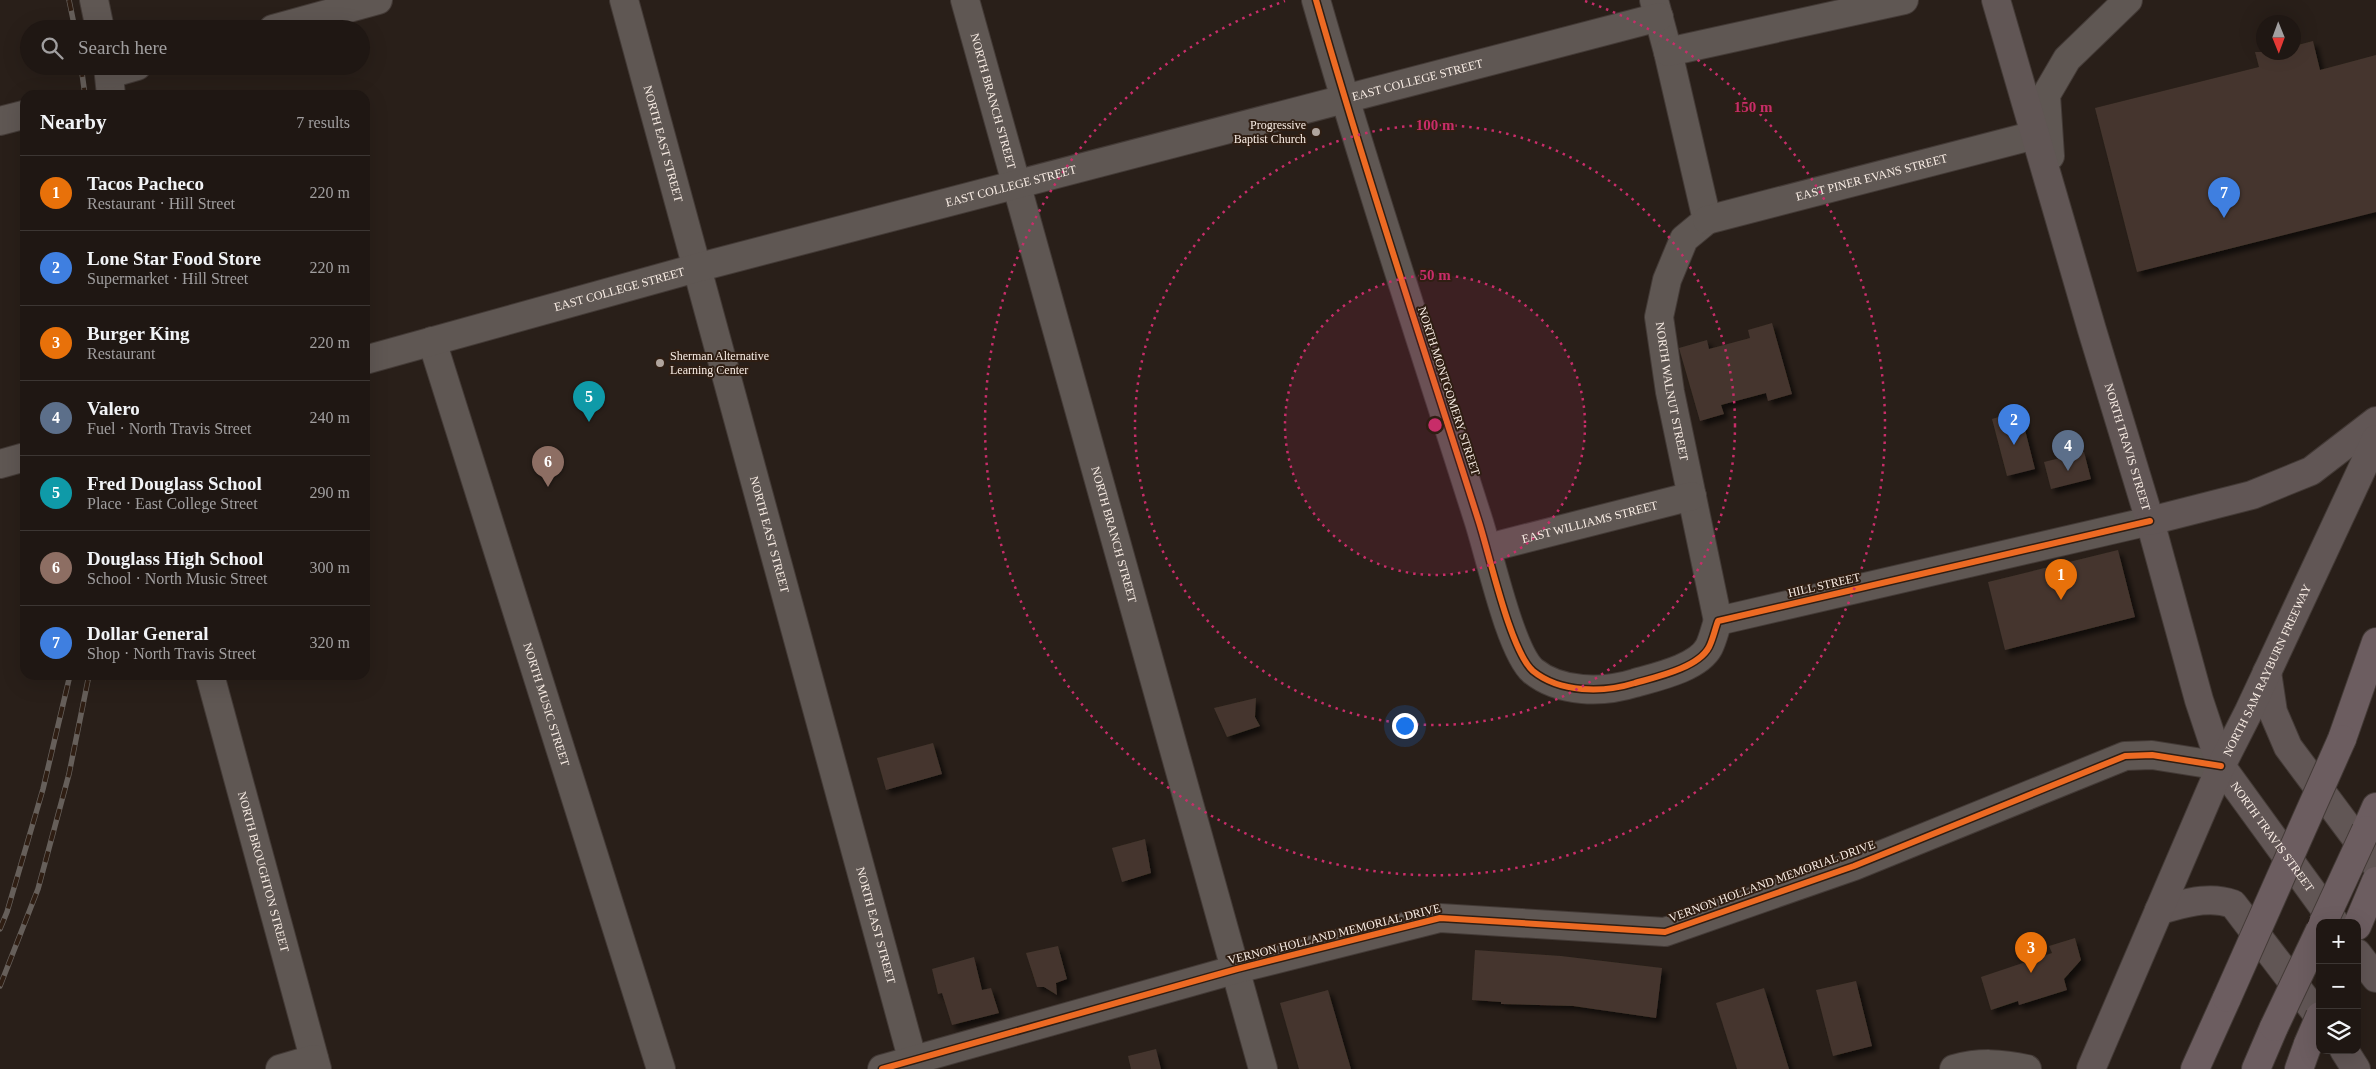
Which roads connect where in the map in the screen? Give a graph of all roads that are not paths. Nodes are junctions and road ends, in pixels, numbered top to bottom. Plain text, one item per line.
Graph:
1 (94, 0) edge
2 (378, 0) edge
3 (624, 0) edge
4 (965, 0) edge
5 (1316, 0) edge
6 (1904, 0) edge
7 (1996, 0) edge
8 (2128, 0) edge
9 (1656, 8) edge
10 (98, 20) edge
11 (306, 20) edge
12 (1668, 52) junction
13 (1344, 98) junction
14 (2036, 135) junction
15 (1015, 186) junction
16 (2051, 188) junction
17 (1707, 220) junction
18 (696, 268) junction
19 (432, 341) junction
20 (370, 359) edge
21 (2376, 421) edge
22 (2376, 439) edge
23 (20, 458) edge
24 (0, 464) edge
25 (1692, 496) junction
26 (2150, 521) junction
27 (1488, 548) junction
28 (1718, 621) junction
29 (2376, 642) edge
30 (2267, 672) junction
31 (211, 680) edge
32 (2221, 766) junction
33 (2371, 818) edge
34 (2376, 865) edge
35 (2376, 881) edge
36 (2159, 910) junction
37 (2325, 919) edge
38 (2332, 919) edge
39 (2360, 919) edge
40 (2316, 938) edge
41 (2361, 958) edge
42 (1237, 969) junction
43 (2376, 978) edge
44 (2316, 1012) edge
45 (2316, 1027) edge
46 (2347, 1054) edge
47 (2304, 1056) edge
48 (316, 1064) edge
49 (914, 1065) edge
50 (280, 1069) edge
51 (661, 1069) edge
52 (882, 1069) edge
53 (1263, 1069) edge
54 (1954, 1069) edge
55 (2027, 1069) edge
56 (2091, 1069) edge
57 (2195, 1069) edge
58 (2256, 1069) edge
59 (2356, 1069) edge

1 - 10 street
2 - 11 street
3 - 18 street, NORTH EAST STREET
4 - 15 street, NORTH BRANCH STREET
5 - 13 street, NORTH MONTGOMERY STREET
6 - 12 street
7 - 14 main road, NORTH TRAVIS STREET
8 - 16 street
9 - 12 street
9 - 13 street, EAST COLLEGE STREET
12 - 17 street
13 - 15 street, EAST COLLEGE STREET
13 - 27 street, NORTH MONTGOMERY STREET
14 - 16 main road, NORTH TRAVIS STREET
14 - 17 street, EAST PINER EVANS STREET
15 - 18 street, EAST COLLEGE STREET
15 - 42 street, NORTH BRANCH STREET
16 - 26 main road, NORTH TRAVIS STREET
17 - 25 street, NORTH WALNUT STREET
18 - 19 street, EAST COLLEGE STREET
18 - 49 street, NORTH EAST STREET
19 - 20 street, EAST COLLEGE STREET
19 - 51 street, NORTH MUSIC STREET
21 - 26 main road
22 - 30 main road, NORTH SAM RAYBURN FREEWAY
23 - 24 street
25 - 27 street, EAST WILLIAMS STREET
25 - 28 street, NORTH WALNUT STREET
26 - 28 street, HILL STREET
26 - 32 main road, NORTH TRAVIS STREET
27 - 28 street, NORTH MONTGOMERY STREET
29 - 57 highway, bridge
30 - 32 main road, NORTH SAM RAYBURN FREEWAY
30 - 34 main road
31 - 48 street, NORTH BROUGHTON STREET
32 - 36 main road, NORTH SAM RAYBURN FREEWAY
32 - 38 main road, NORTH TRAVIS STREET
32 - 42 street, VERNON HOLLAND MEMORIAL DRIVE
33 - 37 highway, bridge
35 - 39 highway
36 - 44 main road
36 - 56 main road, NORTH SAM RAYBURN FREEWAY
40 - 58 highway, bridge
41 - 43 main road
42 - 49 street, VERNON HOLLAND MEMORIAL DRIVE
42 - 53 street, NORTH BRANCH STREET
45 - 47 highway, bridge
46 - 59 main road
48 - 50 street
49 - 52 street, VERNON HOLLAND MEMORIAL DRIVE
54 - 55 street

